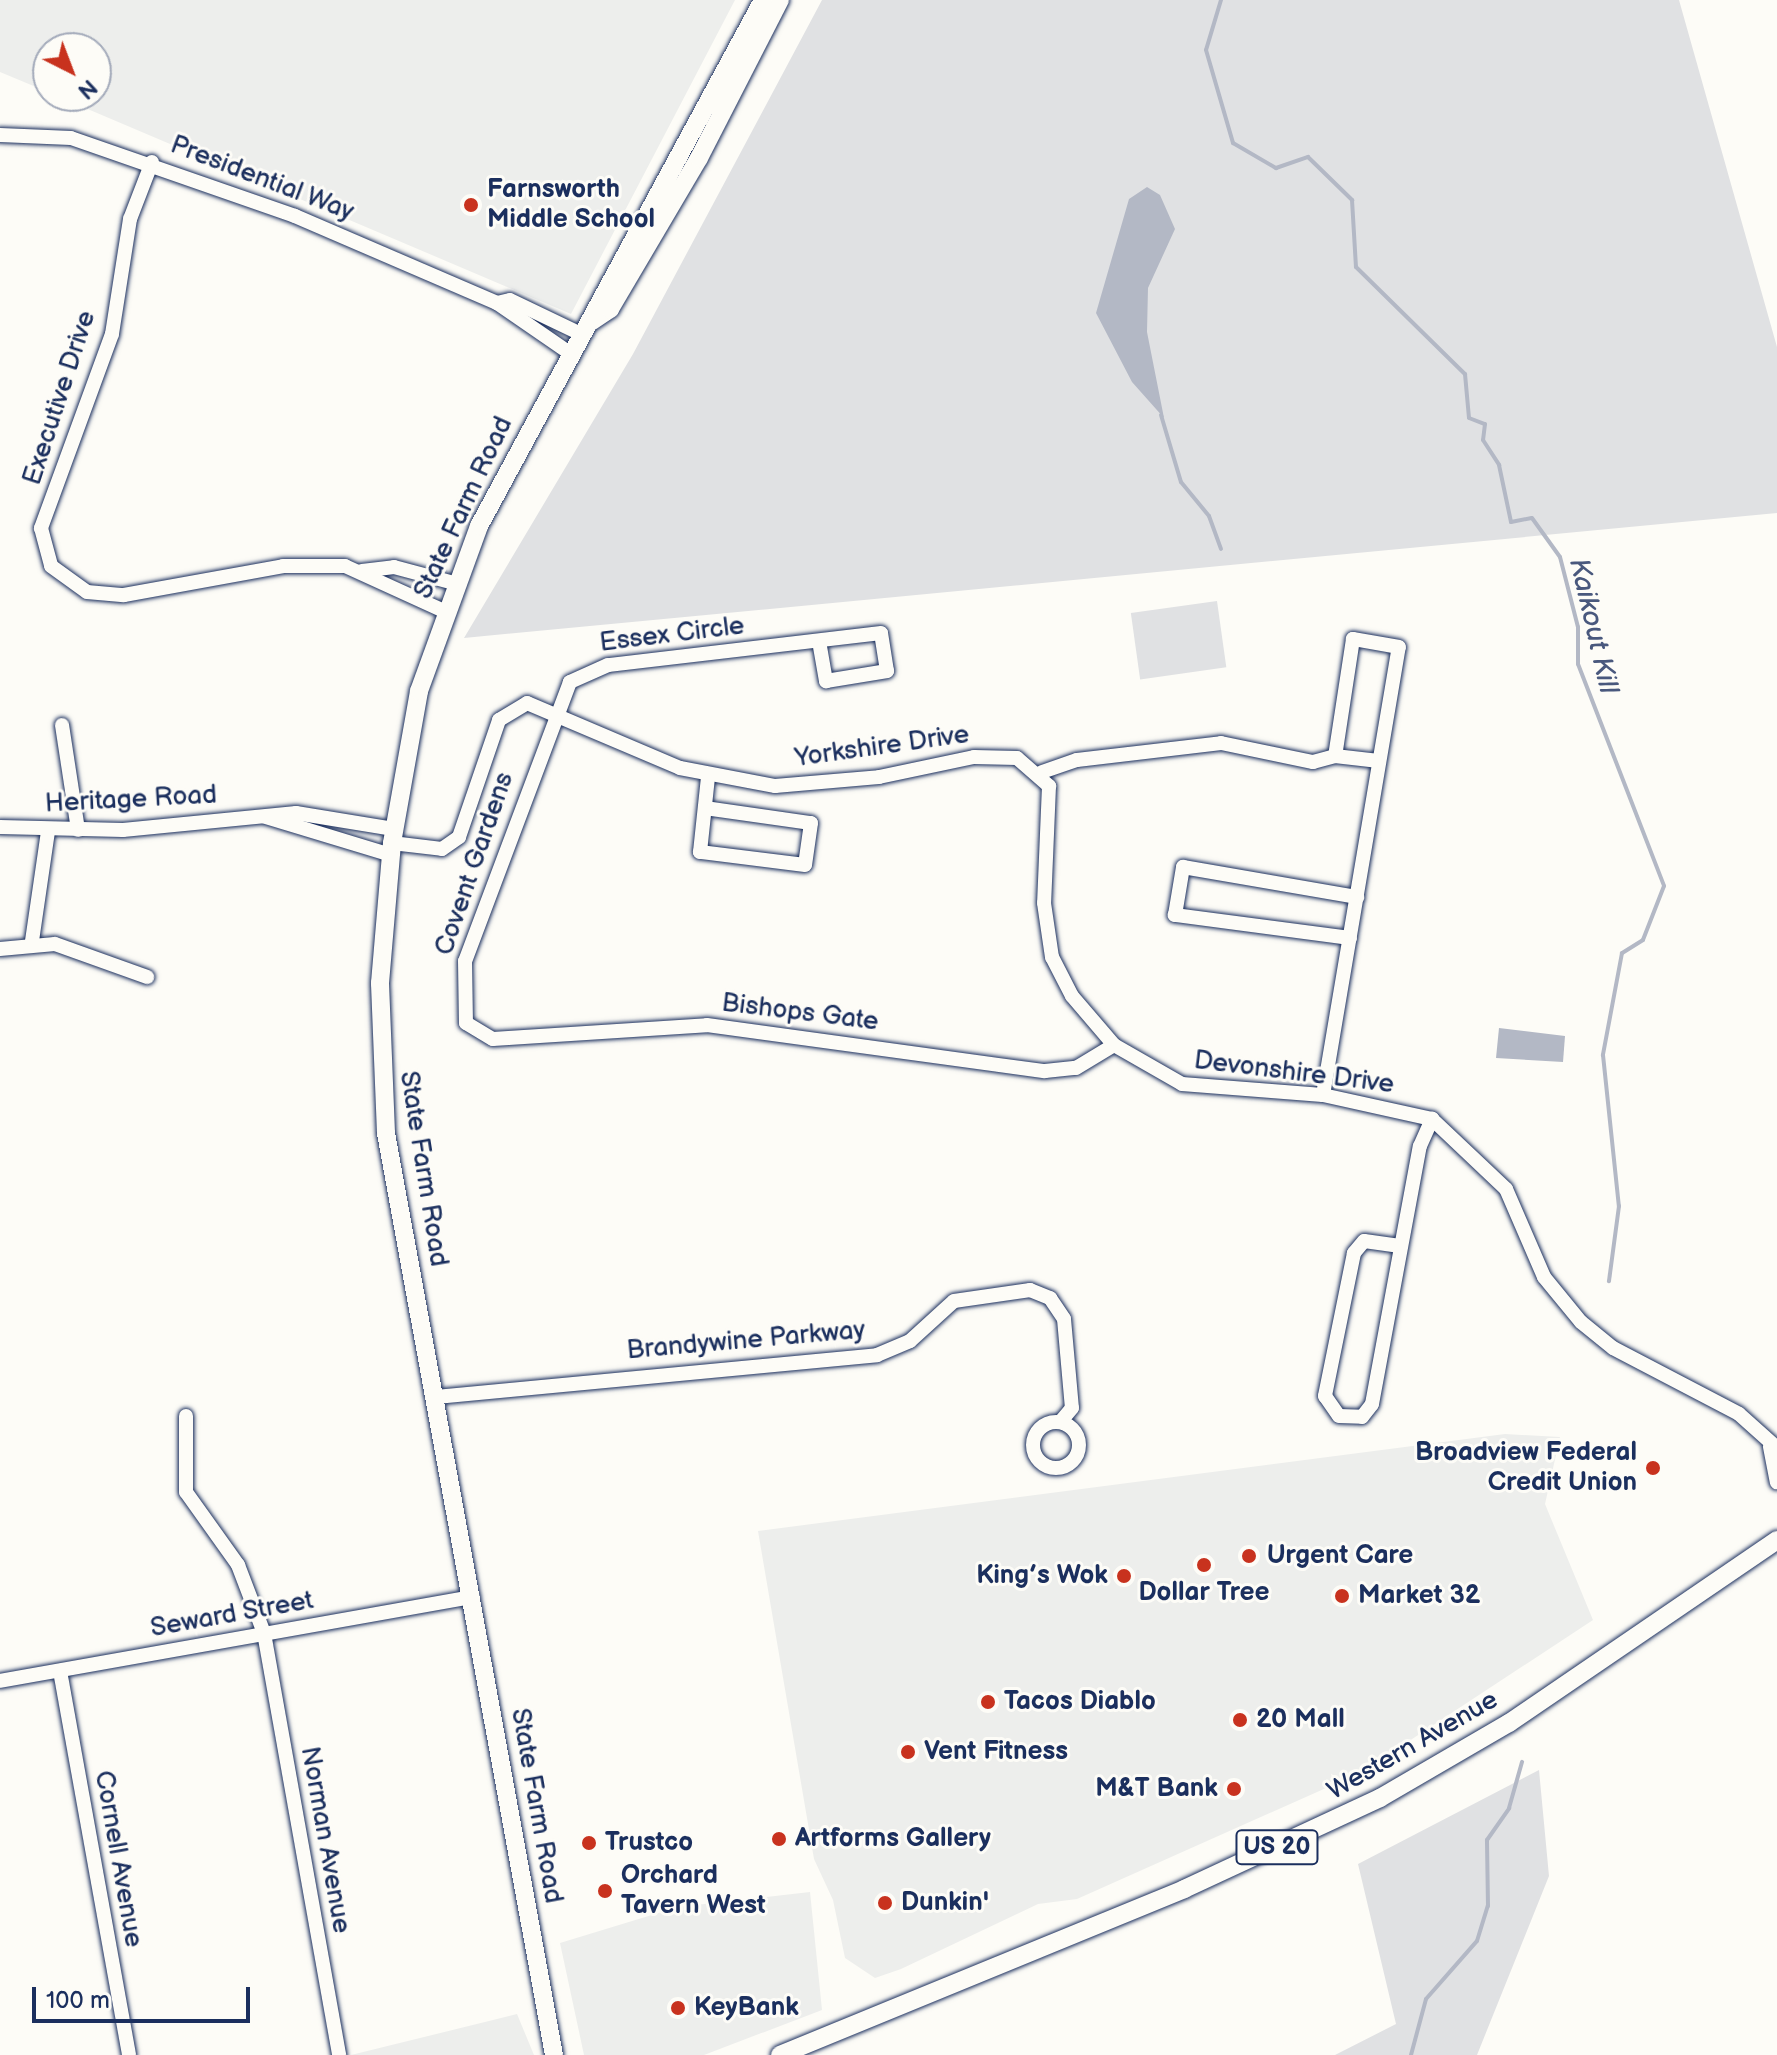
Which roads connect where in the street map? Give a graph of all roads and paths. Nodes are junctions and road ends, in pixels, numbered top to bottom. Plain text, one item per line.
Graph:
1 (763, 0) edge
2 (780, 0) edge
3 (0, 135) edge
4 (152, 162) junction
5 (497, 303) junction
6 (587, 328) junction
7 (571, 354) junction
8 (362, 571) junction
9 (454, 583) junction
10 (444, 611) junction
11 (819, 641) junction
12 (555, 713) junction
13 (62, 725) dead end
14 (1335, 756) junction
15 (1379, 761) junction
16 (1042, 772) junction
17 (708, 777) junction
18 (705, 808) junction
19 (265, 817) junction
20 (0, 827) edge
21 (78, 830) junction
22 (48, 831) junction
23 (393, 843) junction
24 (1357, 897) junction
25 (1350, 938) junction
26 (32, 941) junction
27 (0, 949) edge
28 (147, 977) dead end
29 (474, 1030) joint
30 (1114, 1045) junction
31 (1323, 1095) junction
32 (1432, 1119) junction
33 (1400, 1246) junction
34 (436, 1397) junction
35 (186, 1416) dead end
36 (1061, 1421) dead end
37 (1773, 1448) edge
38 (1777, 1482) edge
39 (1777, 1540) edge
40 (473, 1597) junction
41 (264, 1633) junction
42 (60, 1671) junction
43 (0, 1681) edge
44 (129, 2055) edge
45 (339, 2055) edge
46 (554, 2055) edge
47 (780, 2055) edge

1 - 6 main road, State Farm Road
2 - 6 main road, State Farm Road
3 - 4 street, Presidential Way
4 - 5 street, Presidential Way
4 - 8 street, Executive Drive
5 - 6 street, Presidential Way
5 - 7 street, Presidential Way
6 - 7 main road, State Farm Road
7 - 9 main road, State Farm Road
8 - 9 street, Executive Drive
8 - 10 street, Executive Drive
9 - 10 main road, State Farm Road
10 - 23 main road, State Farm Road
11 - 11 street, Essex Circle
11 - 12 street, Essex Circle
12 - 17 street, Yorkshire Drive
12 - 23 street, Yorkshire Drive
12 - 29 street, Covent Gardens
13 - 21 street
14 - 15 street
14 - 15 street
14 - 16 street
15 - 24 street
16 - 17 street, Yorkshire Drive
16 - 30 street, Devonshire Drive
17 - 18 street
18 - 18 street
19 - 21 street, Heritage Road
19 - 23 street, Heritage Road
19 - 23 street, Heritage Road
20 - 22 street, Heritage Road
21 - 22 street, Heritage Road
22 - 26 street
23 - 34 main road, State Farm Road
24 - 25 street
24 - 25 street
25 - 31 street
26 - 27 street
26 - 28 street
29 - 30 street, Bishops Gate
30 - 31 street, Devonshire Drive
31 - 32 street, Devonshire Drive
32 - 33 street
32 - 37 street
33 - 33 street
34 - 36 street, Brandywine Parkway
34 - 40 main road, State Farm Road
35 - 41 street, Norman Avenue
37 - 38 street
39 - 47 main road, Western Avenue / US 20
40 - 41 street, Seward Street
40 - 46 main road, State Farm Road
41 - 42 street, Seward Street
41 - 45 street, Norman Avenue
42 - 43 street, Seward Street
42 - 44 street, Cornell Avenue

